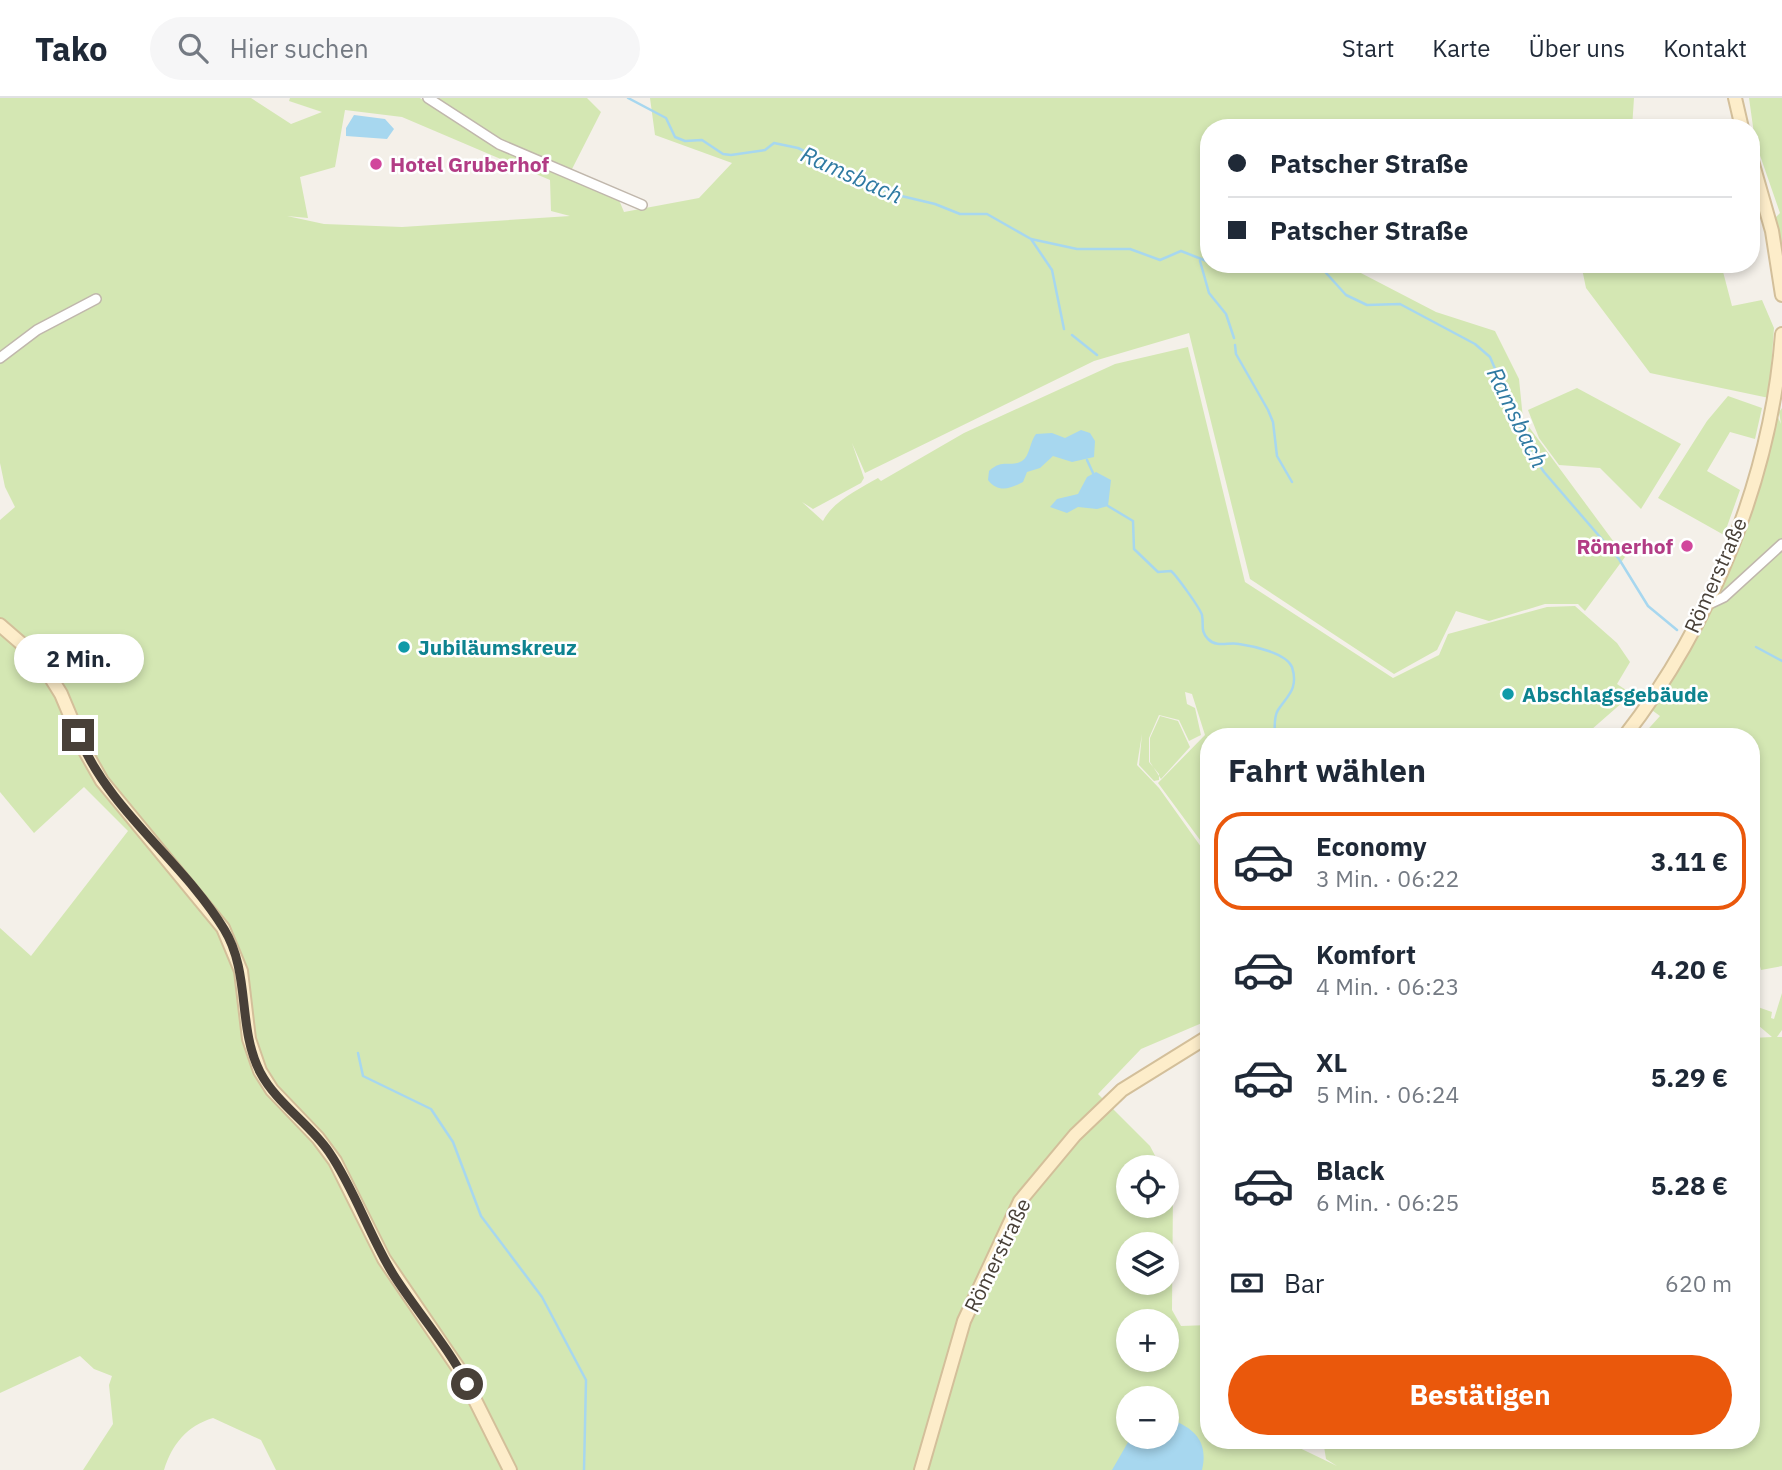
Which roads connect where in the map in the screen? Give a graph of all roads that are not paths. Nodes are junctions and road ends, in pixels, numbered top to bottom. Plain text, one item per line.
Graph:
1 (428, 98) edge
2 (1735, 98) edge
3 (1740, 119) edge
4 (1760, 189) edge
5 (642, 205) dead end
6 (1782, 295) edge
7 (96, 299) dead end
8 (1782, 334) edge
9 (0, 358) edge
10 (1782, 544) edge
11 (1705, 605) junction
12 (0, 625) edge
13 (1630, 728) edge
14 (1200, 1042) edge
15 (510, 1470) edge
16 (921, 1470) edge

1 - 5 street
2 - 3 main road
4 - 6 main road
7 - 9 street
8 - 11 main road, Römerstraße
10 - 11 street
11 - 13 main road, Römerstraße
12 - 15 main road
14 - 16 main road, Römerstraße

